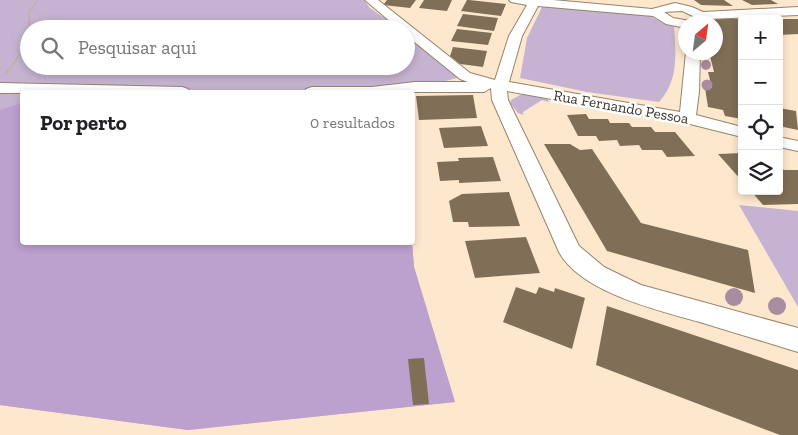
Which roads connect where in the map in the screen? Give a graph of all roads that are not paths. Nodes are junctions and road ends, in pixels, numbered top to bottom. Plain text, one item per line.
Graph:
1 (372, 0) edge
2 (515, 0) edge
3 (535, 2) junction
4 (670, 3) edge
5 (798, 11) edge
6 (656, 13) junction
7 (695, 15) edge
8 (723, 17) edge
9 (396, 20) edge
10 (678, 23) edge
11 (415, 36) edge
12 (693, 60) edge
13 (499, 86) junction
14 (4, 88) edge
15 (93, 90) edge
16 (386, 90) edge
17 (687, 118) junction
18 (738, 131) edge
19 (783, 143) edge
20 (798, 146) edge
21 (798, 340) edge

1 - 9 street
2 - 3 street
3 - 6 street
3 - 13 street
4 - 6 street
4 - 7 street
5 - 8 street
6 - 10 street
11 - 13 street
12 - 17 street
13 - 16 street
13 - 17 street, Rua Fernando Pessoa
13 - 21 street
14 - 15 street
17 - 18 street, Rua Fernando Pessoa
19 - 20 street

